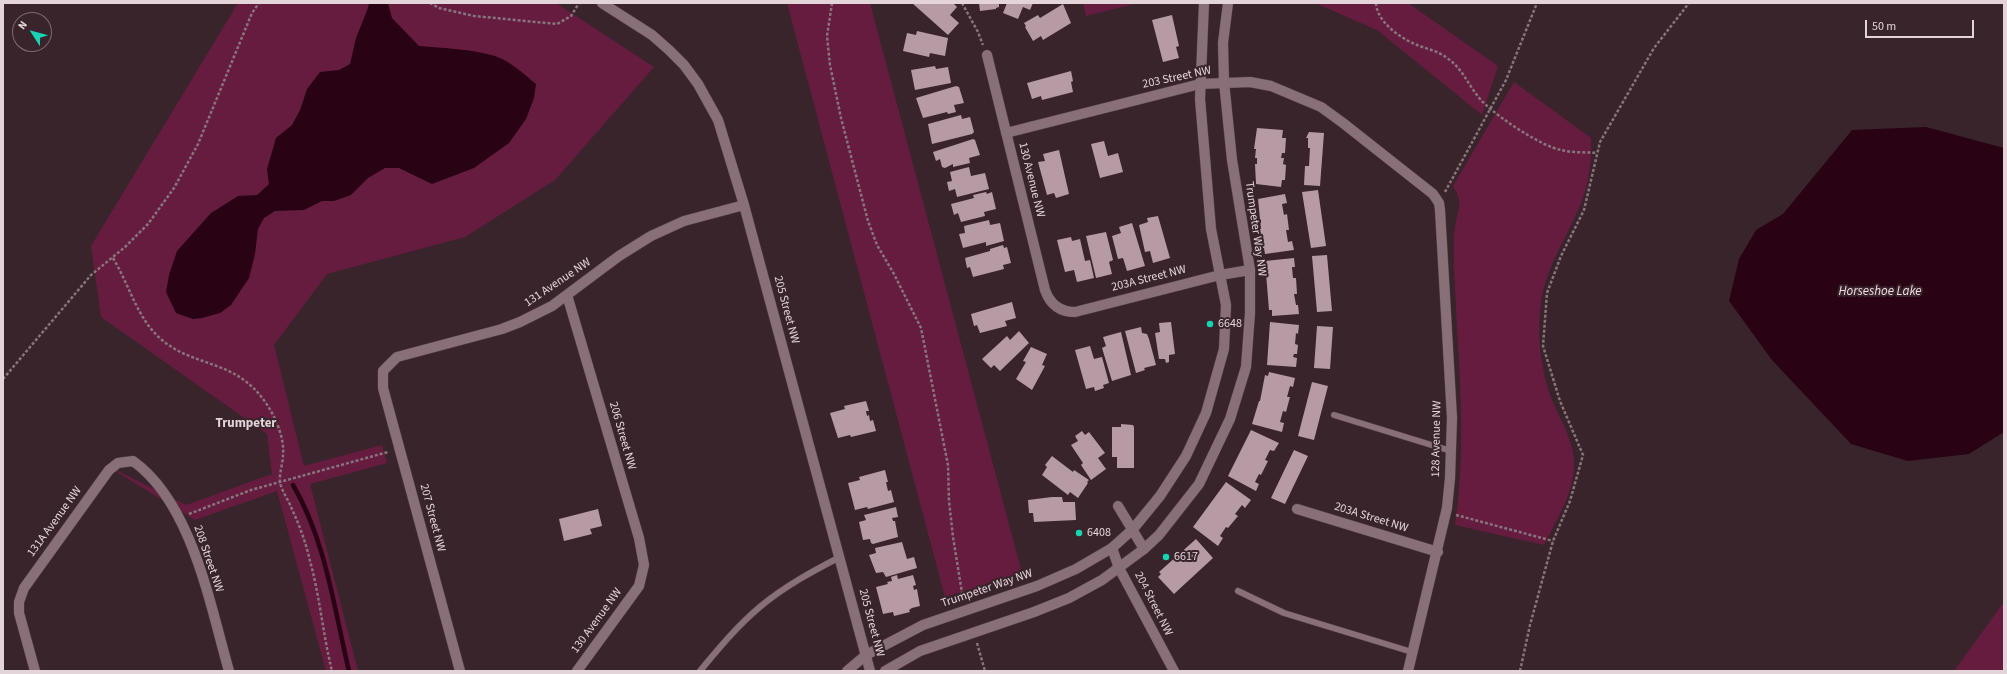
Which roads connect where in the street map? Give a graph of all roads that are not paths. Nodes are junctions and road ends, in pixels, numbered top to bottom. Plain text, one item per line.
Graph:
1 (602, 3) edge
2 (1204, 3) edge
3 (1228, 3) edge
4 (987, 55) road end
5 (1224, 82) junction
6 (1200, 84) junction
7 (1006, 133) junction
8 (1439, 203) joint
9 (744, 205) junction
10 (1250, 270) junction
11 (1220, 275) junction
12 (567, 295) junction
13 (1056, 307) joint
14 (383, 371) joint
15 (1334, 415) dead end
16 (1451, 451) junction
17 (118, 463) joint
18 (1118, 506) dead end
19 (1297, 509) dead end
20 (1133, 529) junction
21 (1112, 548) junction
22 (1144, 549) junction
23 (1438, 552) junction
24 (840, 557) junction
25 (1119, 568) junction
26 (639, 586) joint
27 (1238, 591) dead end
28 (1412, 652) junction
29 (866, 655) junction
30 (35, 671) edge
31 (229, 671) edge
32 (460, 671) edge
33 (577, 671) edge
34 (700, 671) edge
35 (847, 671) edge
36 (870, 671) edge
37 (885, 671) edge
38 (1174, 671) edge
39 (1408, 671) edge

1 - 9 street, 205 Street NW
2 - 6 street, Trumpeter Way NW
3 - 5 street, Trumpeter Way NW
4 - 7 street, 130 Avenue NW
5 - 6 street, 203 Street NW
5 - 8 street, 203 Street NW
5 - 10 street, Trumpeter Way NW
6 - 7 street, 203 Street NW
6 - 11 street, Trumpeter Way NW
7 - 13 street, 130 Avenue NW
8 - 16 street, 128 Avenue NW
9 - 12 street, 131 Avenue NW
9 - 24 street, 205 Street NW
10 - 11 street, 203A Street NW
10 - 22 street, Trumpeter Way NW
11 - 13 street, 203A Street NW
11 - 20 street, Trumpeter Way NW
12 - 14 street, 131 Avenue NW
12 - 26 street, 206 Street NW
14 - 32 street, 207 Street NW
15 - 16 lane
16 - 23 street, 128 Avenue NW
17 - 30 street, 131A Avenue NW
17 - 31 street, 208 Street NW
18 - 20 street
19 - 23 street, 203A Street NW
20 - 21 street, Trumpeter Way NW
20 - 22 street
21 - 25 street, 204 Street NW
21 - 29 street, Trumpeter Way NW
22 - 25 street, Trumpeter Way NW
23 - 28 street, 128 Avenue NW
24 - 29 street, 205 Street NW
24 - 34 lane
25 - 37 street, Trumpeter Way NW
25 - 38 street, 204 Street NW
26 - 33 street, 130 Avenue NW
27 - 28 lane
28 - 39 street, 128 Avenue NW
29 - 35 street, Trumpeter Way NW
29 - 36 street, 205 Street NW

